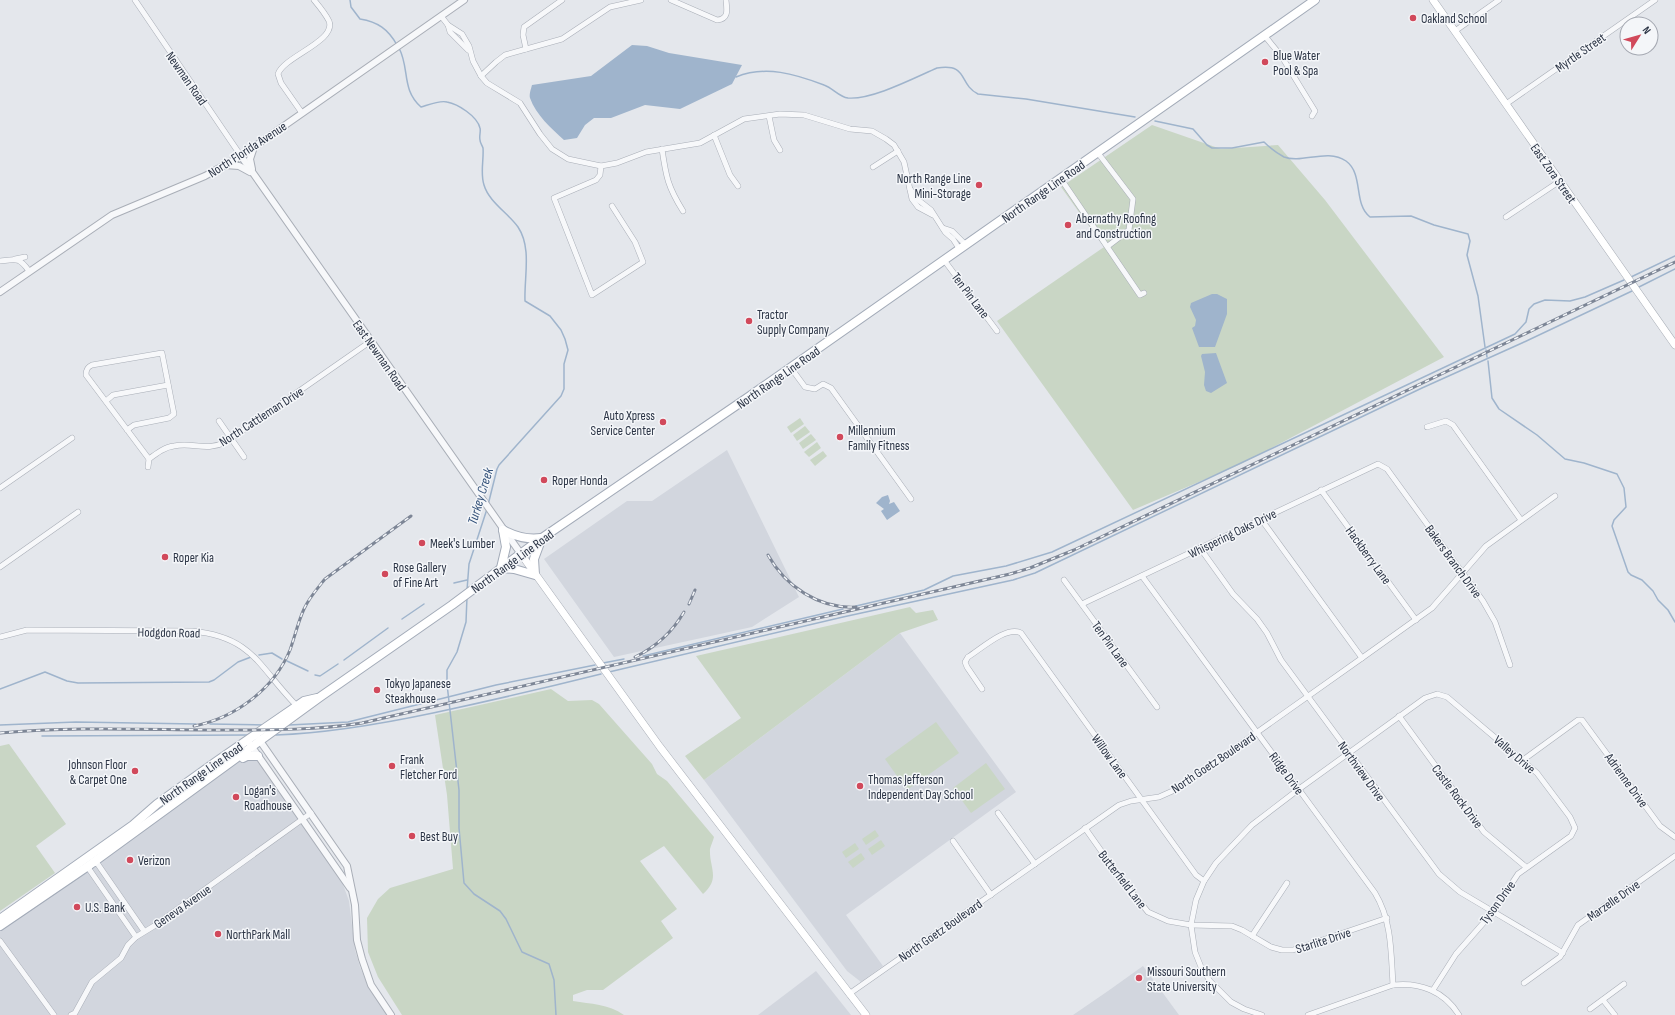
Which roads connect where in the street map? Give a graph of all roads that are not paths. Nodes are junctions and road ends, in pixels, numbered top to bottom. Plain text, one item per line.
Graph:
1 (135, 0) edge
2 (314, 0) edge
3 (464, 0) edge
4 (562, 0) edge
5 (641, 0) edge
6 (670, 0) edge
7 (726, 0) edge
8 (1314, 0) edge
9 (1433, 0) edge
10 (1499, 0) edge
11 (1655, 0) edge
12 (441, 16) junction
13 (1455, 31) junction
14 (1264, 35) junction
15 (526, 49) junction
16 (481, 76) junction
17 (1506, 104) junction
18 (302, 113) junction
19 (769, 116) junction
20 (1312, 116) dead end
21 (714, 135) junction
22 (256, 145) junction
23 (662, 149) junction
24 (780, 150) dead end
25 (898, 150) junction
26 (1098, 153) junction
27 (241, 156) junction
28 (224, 166) junction
29 (601, 166) junction
30 (873, 167) dead end
31 (256, 178) junction
32 (1061, 178) junction
33 (1560, 181) junction
34 (738, 186) dead end
35 (612, 206) dead end
36 (683, 211) dead end
37 (1506, 218) dead end
38 (1108, 246) junction
39 (963, 248) junction
40 (25, 257) dead end
41 (14, 259) junction
42 (944, 260) junction
43 (0, 261) edge
44 (29, 271) junction
45 (0, 292) edge
46 (1144, 293) dead end
47 (997, 331) dead end
48 (371, 341) junction
49 (1675, 346) edge
50 (791, 368) junction
51 (168, 385) junction
52 (106, 401) junction
53 (219, 421) dead end
54 (1427, 427) dead end
55 (128, 430) junction
56 (72, 438) dead end
57 (232, 439) junction
58 (244, 457) dead end
59 (149, 459) junction
60 (1382, 465) joint
61 (148, 467) dead end
62 (0, 488) edge
63 (1321, 490) junction
64 (1555, 496) dead end
65 (911, 500) dead end
66 (78, 512) dead end
67 (1261, 519) junction
68 (1521, 520) junction
69 (501, 527) junction
70 (542, 538) junction
71 (1200, 548) junction
72 (521, 554) junction
73 (0, 567) edge
74 (501, 568) junction
75 (1461, 572) junction
76 (535, 575) junction
77 (1142, 576) junction
78 (1064, 580) dead end
79 (1082, 604) junction
80 (1416, 620) junction
81 (0, 637) edge
82 (1362, 658) junction
83 (1510, 665) dead end
84 (982, 689) dead end
85 (1307, 696) junction
86 (320, 697) junction
87 (297, 706) junction
88 (1157, 707) dead end
89 (1399, 716) junction
90 (1257, 732) junction
91 (255, 735) junction
92 (247, 740) junction
93 (260, 742) junction
94 (252, 748) junction
95 (1348, 752) junction
96 (258, 756) junction
97 (1523, 760) junction
98 (1299, 789) junction
99 (191, 790) junction
100 (1142, 800) junction
101 (311, 813) junction
102 (998, 813) dead end
103 (303, 819) junction
104 (1085, 828) junction
105 (1575, 828) joint
106 (1675, 837) edge
107 (953, 841) dead end
108 (1675, 856) edge
109 (89, 861) junction
110 (1035, 864) junction
111 (1526, 867) junction
112 (1204, 881) junction
113 (1287, 883) dead end
114 (351, 889) junction
115 (991, 895) junction
116 (1493, 912) junction
117 (1387, 918) junction
118 (0, 919) edge
119 (1191, 925) junction
120 (0, 926) edge
121 (144, 931) junction
122 (1252, 936) junction
123 (136, 937) junction
124 (0, 941) edge
125 (1563, 953) junction
126 (1524, 983) dead end
127 (1624, 984) dead end
128 (1392, 985) junction
129 (1433, 990) junction
130 (849, 994) junction
131 (1603, 1000) junction
132 (1590, 1009) dead end
133 (54, 1015) edge
134 (71, 1015) edge
135 (391, 1015) edge
136 (866, 1015) edge
137 (1262, 1015) edge
138 (1308, 1015) edge
139 (1459, 1015) edge
140 (1615, 1015) edge

1 - 27 street, Newman Road
2 - 18 street
3 - 12 street, North Florida Avenue
4 - 15 street
5 - 15 street
6 - 7 street
8 - 14 main road, North Range Line Road
9 - 13 main road, East Zora Street
10 - 13 street
11 - 17 street, Myrtle Street
12 - 16 street
12 - 18 street, North Florida Avenue
13 - 17 main road, East Zora Street
14 - 20 street
14 - 26 main road, North Range Line Road
15 - 16 street
16 - 29 street
17 - 33 main road, East Zora Street
18 - 22 street, North Florida Avenue
19 - 21 street
19 - 24 street
19 - 25 street
21 - 23 street
21 - 34 street
22 - 27 street, North Florida Avenue
22 - 31 street
23 - 29 street
23 - 36 street
25 - 30 street
25 - 39 street
26 - 32 main road, North Range Line Road
26 - 38 street
27 - 28 street, North Florida Avenue
27 - 31 street, East Newman Road
28 - 31 street
28 - 44 street, North Florida Avenue
29 - 35 street
31 - 48 street, East Newman Road
32 - 38 street
32 - 39 main road, North Range Line Road
33 - 37 street
33 - 49 main road, East Zora Street
38 - 46 street
39 - 42 main road, North Range Line Road
40 - 41 street
41 - 43 street
41 - 44 street
42 - 47 street, Ten Pin Lane
42 - 50 main road, North Range Line Road
44 - 45 street, North Florida Avenue
48 - 57 street, North Cattleman Drive
48 - 69 street, East Newman Road
50 - 65 street
50 - 70 main road, North Range Line Road
51 - 52 street
51 - 52 street
51 - 55 street
52 - 55 street
53 - 57 street
54 - 68 street
55 - 59 street
56 - 62 street
57 - 58 street
57 - 59 street, North Cattleman Drive
59 - 61 street
60 - 63 street, Whispering Oaks Drive
60 - 75 street, Bakers Branch Drive
63 - 67 street, Whispering Oaks Drive
63 - 80 street, Hackberry Lane
64 - 68 street, North Goetz Boulevard
66 - 73 street
67 - 71 street, Whispering Oaks Drive
67 - 82 street
68 - 75 street, North Goetz Boulevard
69 - 70 main road
69 - 72 street, East Newman Road
69 - 74 main road
70 - 72 main road, North Range Line Road
70 - 76 main road
71 - 77 street, Whispering Oaks Drive
71 - 85 street, Northview Drive
72 - 74 main road, North Range Line Road
72 - 76 main road
74 - 76 main road
74 - 86 main road, North Range Line Road
75 - 80 street, North Goetz Boulevard
75 - 83 street, Bakers Branch Drive
76 - 130 main road
77 - 79 street, Whispering Oaks Drive
77 - 90 street, Ridge Drive
78 - 79 street, Ten Pin Lane
79 - 88 street, Ten Pin Lane
80 - 82 street, North Goetz Boulevard
81 - 87 street, Hodgdon Road
82 - 85 street, North Goetz Boulevard
84 - 100 street, Willow Lane
85 - 90 street, North Goetz Boulevard
85 - 95 street, Northview Drive
86 - 87 main road, North Range Line Road
86 - 93 main road, North Range Line Road
87 - 91 main road, North Range Line Road
89 - 95 street
89 - 97 street, Valley Drive
89 - 111 street, Castle Rock Drive
90 - 98 street, Ridge Drive
90 - 100 street, North Goetz Boulevard
91 - 92 main road, North Range Line Road
91 - 93 street
92 - 94 street
92 - 109 main road, North Range Line Road
93 - 94 main road, North Range Line Road
93 - 101 street
94 - 96 street
94 - 99 main road, North Range Line Road
95 - 98 street
95 - 116 street, Northview Drive
96 - 99 main road
96 - 103 street
97 - 105 street, Valley Drive
97 - 106 street, Adrienne Drive
98 - 112 street
98 - 117 street, Ridge Drive
99 - 109 main road, North Range Line Road
100 - 104 street, North Goetz Boulevard
100 - 112 street, Willow Lane
101 - 103 street, Geneva Avenue
101 - 114 street
102 - 110 street
103 - 114 street
103 - 121 street, Geneva Avenue
104 - 110 street, North Goetz Boulevard
104 - 119 street, Butterfield Lane
105 - 111 street, Tyson Drive
107 - 115 street
108 - 125 street, Marzelle Drive
109 - 118 main road
109 - 120 main road
109 - 121 street
109 - 123 street
110 - 115 street, North Goetz Boulevard
111 - 116 street, Tyson Drive
112 - 119 street
113 - 122 street
114 - 135 street
115 - 130 street, North Goetz Boulevard
116 - 125 street, Northview Drive
116 - 129 street, Tyson Drive
117 - 122 street, Starlite Drive
117 - 128 street, Ridge Drive
119 - 122 street, Starlite Drive
119 - 137 street
121 - 123 street, Geneva Avenue
123 - 134 street, Geneva Avenue
124 - 133 street
125 - 126 street, Marzelle Drive
127 - 131 street
128 - 129 street
128 - 138 street
129 - 139 street
130 - 136 main road
131 - 132 street
131 - 140 street

